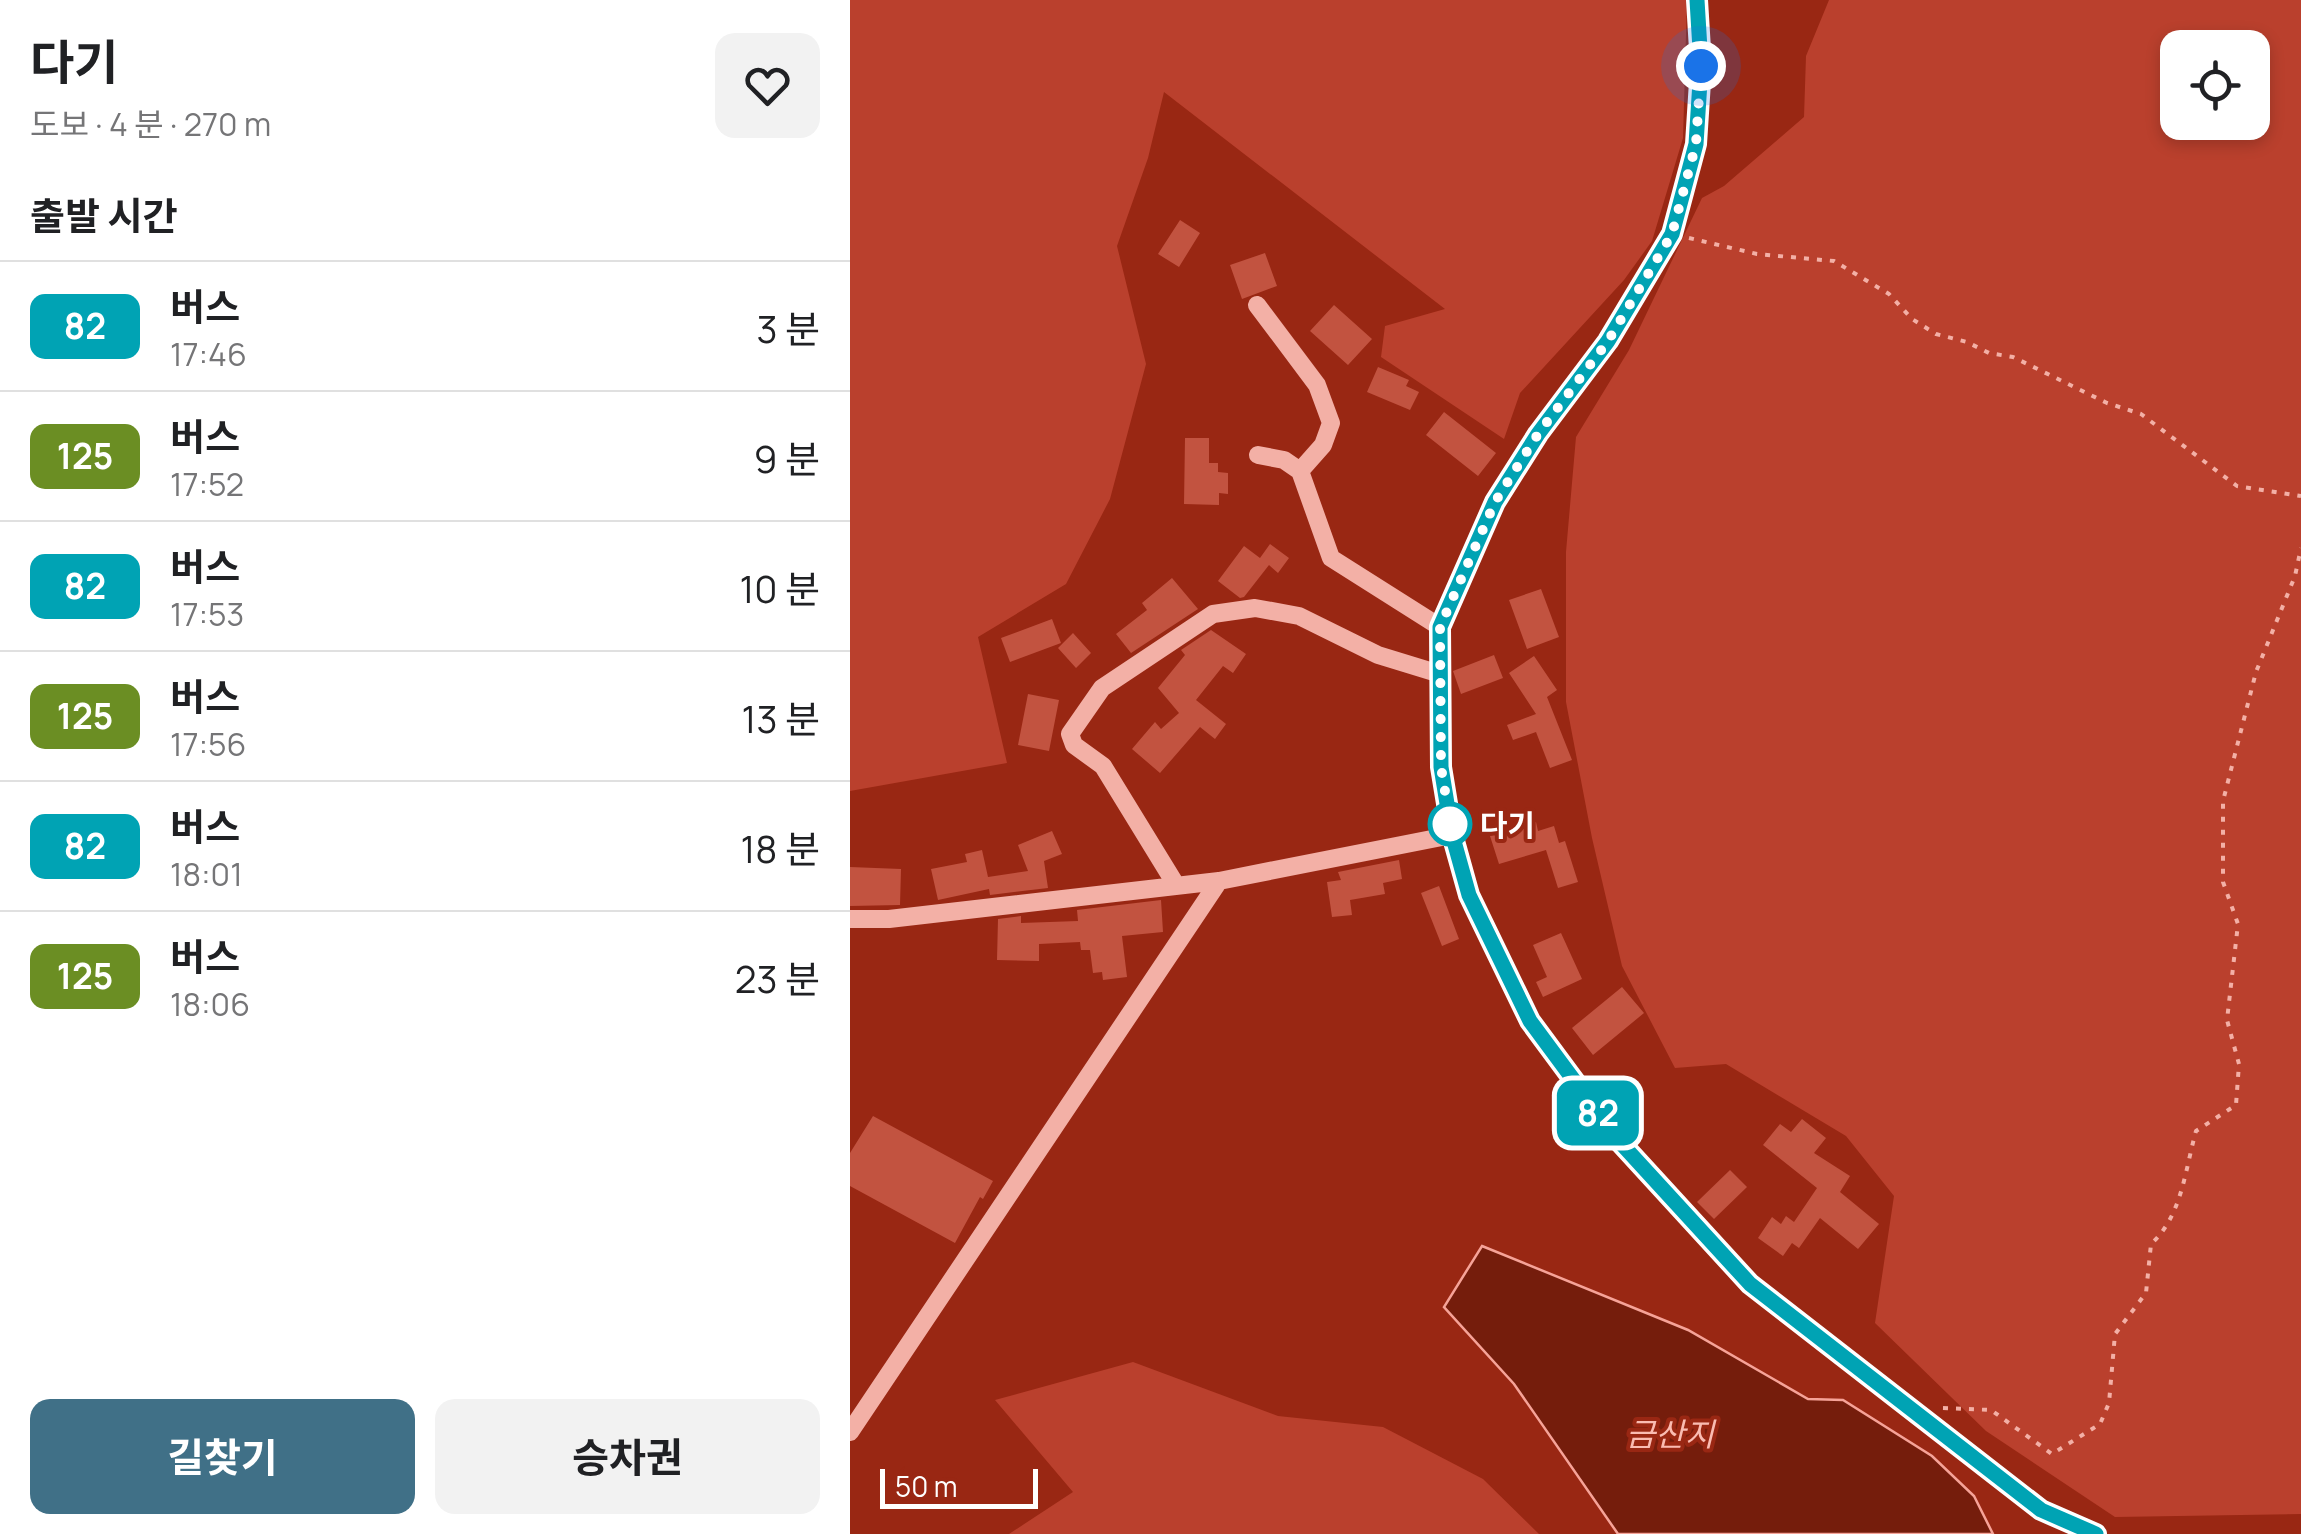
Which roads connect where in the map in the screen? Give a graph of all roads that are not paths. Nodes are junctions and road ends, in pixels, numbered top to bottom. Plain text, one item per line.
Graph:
1 (1697, 0) edge
2 (1257, 305) dead end
3 (1258, 455) dead end
4 (1300, 471) junction
5 (1440, 627) junction
6 (1440, 674) junction
7 (1452, 834) junction
8 (1219, 881) junction
9 (1176, 885) junction
10 (850, 919) edge
11 (850, 1432) edge
12 (2096, 1534) edge

1 - 5 street
2 - 4 street
3 - 4 street
4 - 5 street
5 - 6 street
6 - 7 street
6 - 9 street
7 - 8 street
7 - 12 street
8 - 9 street
8 - 11 street
9 - 10 street

